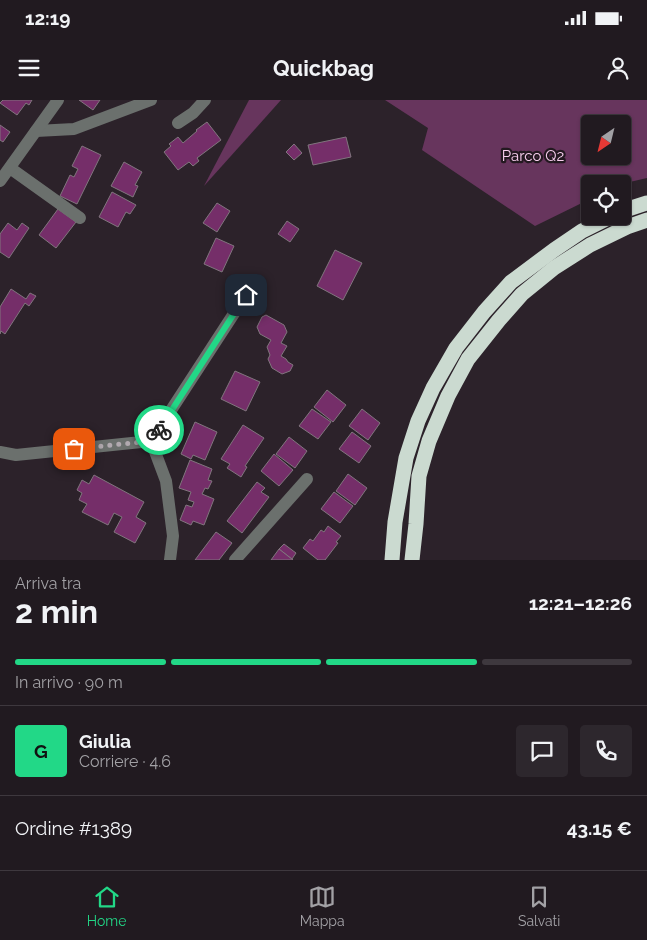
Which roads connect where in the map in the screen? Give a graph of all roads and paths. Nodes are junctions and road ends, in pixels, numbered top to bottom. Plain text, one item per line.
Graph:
1 (58, 100) edge
2 (151, 100) edge
3 (205, 100) edge
4 (178, 123) dead end
5 (36, 131) junction
6 (10, 168) junction
7 (0, 181) edge
8 (647, 203) edge
9 (631, 208) edge
10 (80, 218) dead end
11 (647, 220) edge
12 (594, 225) edge
13 (246, 295) dead end
14 (151, 441) junction
15 (0, 452) edge
16 (307, 479) dead end
17 (170, 560) edge
18 (235, 560) edge
19 (392, 560) edge
20 (412, 560) edge

1 - 5 street
2 - 5 street
3 - 4 street
5 - 6 street
6 - 7 street
6 - 10 street
8 - 9 highway
11 - 20 highway
12 - 19 highway
13 - 14 street
14 - 15 street
14 - 17 street
16 - 18 street

